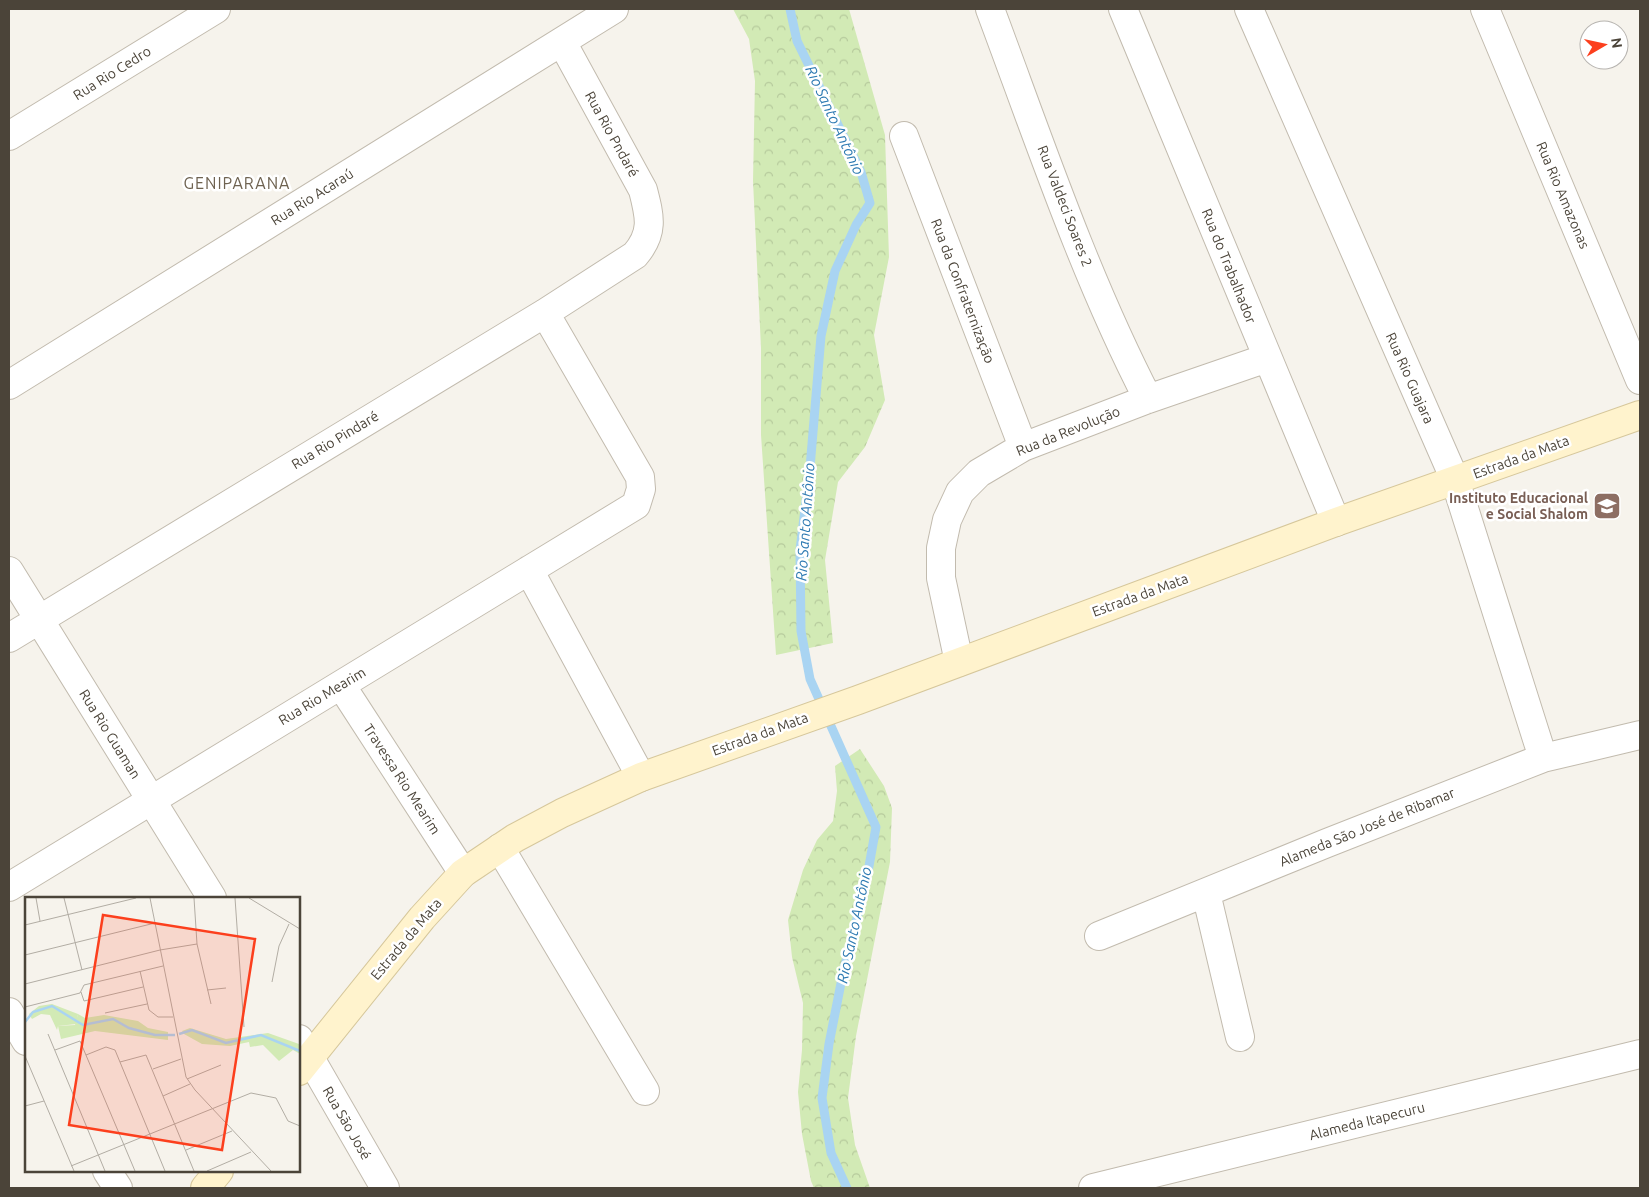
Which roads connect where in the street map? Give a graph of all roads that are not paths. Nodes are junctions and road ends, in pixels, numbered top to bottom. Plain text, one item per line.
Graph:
1 (216, 9) edge
2 (614, 9) edge
3 (990, 9) edge
4 (1123, 9) edge
5 (1249, 9) edge
6 (1485, 9) edge
7 (562, 42) junction
8 (9, 136) edge
9 (904, 136) dead end
10 (648, 230) joint
11 (546, 313) junction
12 (1267, 358) junction
13 (1640, 380) edge
14 (9, 386) edge
15 (1148, 399) junction
16 (1640, 415) edge
17 (1023, 447) junction
18 (1455, 480) junction
19 (1336, 522) junction
20 (529, 570) junction
21 (9, 571) edge
22 (39, 620) junction
23 (9, 638) edge
24 (959, 662) junction
25 (341, 685) junction
26 (1640, 735) edge
27 (1543, 758) junction
28 (641, 777) junction
29 (151, 801) junction
30 (500, 848) junction
31 (463, 873) junction
32 (9, 887) edge
33 (1206, 893) junction
34 (211, 897) edge
35 (1100, 936) dead end
36 (9, 1012) edge
37 (1240, 1037) dead end
38 (25, 1039) edge
39 (1640, 1054) edge
40 (302, 1055) edge
41 (645, 1091) dead end
42 (108, 1172) edge
43 (218, 1172) edge
44 (118, 1188) edge
45 (205, 1188) edge
46 (385, 1188) edge
47 (1093, 1188) edge

1 - 8 street, Rua Rio Cedro
2 - 7 street, Rua Rio Acaraú
3 - 15 street, Rua Valdeci Soares 2
4 - 12 street, Rua do Trabalhador
5 - 18 street, Rua Rio Guajara
6 - 13 street, Rua Rio Amazonas
7 - 10 street, Rua Rio Pndaré
7 - 14 street, Rua Rio Acaraú
9 - 17 street, Rua da Confraternização
10 - 11 street, Rua Rio Pindaré
11 - 20 street, Rua Rio Mearim
11 - 22 street, Rua Rio Pindaré
12 - 15 street, Rua da Revolução
12 - 19 street, Rua do Trabalhador
15 - 17 street, Rua da Revolução
16 - 18 main road, Estrada da Mata
17 - 24 street, Rua da Revolução
18 - 19 main road, Estrada da Mata
18 - 27 street, Rua Rio Guajara
19 - 24 main road, Estrada da Mata
20 - 25 street, Rua Rio Mearim
20 - 28 street
21 - 22 street, Rua Rio Guaman
22 - 23 street, Rua Rio Pindaré
22 - 29 street, Rua Rio Guaman
24 - 28 main road, Estrada da Mata
25 - 29 street, Rua Rio Mearim
25 - 31 street, Travessa Rio Mearim
26 - 27 street, Alameda São José de Ribamar
27 - 33 street, Alameda São José de Ribamar
28 - 30 main road, Estrada da Mata
29 - 32 street, Rua Rio Mearim
29 - 34 street, Rua Rio Guaman
30 - 31 main road, Estrada da Mata
30 - 41 street
31 - 40 main road, Estrada da Mata
33 - 35 street, Alameda São José de Ribamar
33 - 37 street
36 - 38 street
39 - 47 street, Alameda Itapecuru
40 - 46 street, Rua São José
42 - 44 street
43 - 45 main road

